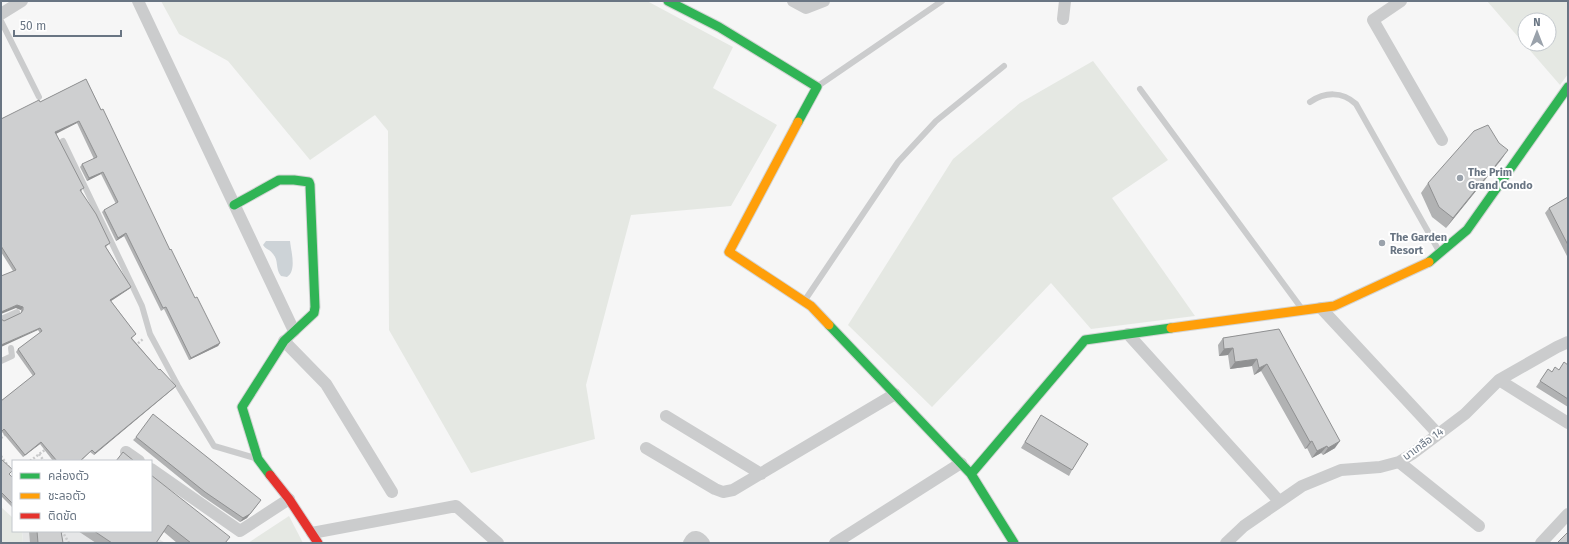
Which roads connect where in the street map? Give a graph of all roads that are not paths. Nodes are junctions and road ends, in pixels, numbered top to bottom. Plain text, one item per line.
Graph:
1 (22, 1) edge
2 (138, 1) edge
3 (668, 1) edge
4 (793, 1) edge
5 (824, 1) edge
6 (942, 1) edge
7 (1065, 1) edge
8 (1401, 1) edge
9 (1, 14) edge
10 (1063, 18) dead end
11 (1, 21) edge
12 (1004, 66) dead end
13 (817, 87) junction
14 (1568, 87) edge
15 (1140, 89) dead end
16 (39, 97) dead end
17 (1310, 102) dead end
18 (1442, 140) dead end
19 (63, 141) dead end
20 (234, 205) junction
21 (1440, 253) junction
22 (804, 301) junction
23 (1321, 308) junction
24 (1303, 310) junction
25 (17, 312) dead end
26 (1, 319) edge
27 (294, 331) junction
28 (1128, 334) junction
29 (284, 341) junction
30 (1568, 342) edge
31 (11, 348) dead end
32 (1, 361) edge
33 (1499, 380) junction
34 (895, 394) junction
35 (666, 416) dead end
36 (1568, 423) edge
37 (1438, 434) junction
38 (646, 448) dead end
39 (126, 452) edge
40 (258, 459) junction
41 (138, 460) edge
42 (1399, 462) junction
43 (961, 463) junction
44 (152, 470) edge
45 (761, 474) junction
46 (971, 474) junction
47 (392, 492) dead end
48 (289, 499) junction
49 (1279, 501) junction
50 (1568, 514) edge
51 (1479, 526) dead end
52 (315, 538) edge
53 (498, 543) edge
54 (689, 543) edge
55 (704, 543) edge
56 (835, 543) edge
57 (1014, 543) edge
58 (1226, 543) edge
59 (1541, 543) edge

1 - 9 street
2 - 20 street
3 - 13 street
4 - 5 street
6 - 13 lane
7 - 10 street
8 - 18 street
11 - 16 lane
12 - 22 lane
13 - 22 street
14 - 21 street
15 - 24 lane
17 - 21 lane
19 - 40 lane
20 - 27 street
20 - 27 street
21 - 23 street
22 - 34 street
23 - 24 street
23 - 37 street
24 - 28 street
25 - 26 lane
27 - 29 street
28 - 46 street
28 - 49 street
29 - 40 street
29 - 47 street
30 - 33 street, นาเกลือ 14
31 - 32 lane
33 - 36 street
33 - 37 street, นาเกลือ 14
34 - 43 street
34 - 45 street
35 - 45 street
37 - 42 street, นาเกลือ 14
38 - 45 street
39 - 41 street
40 - 48 street
42 - 49 street, นาเกลือ 14
42 - 51 street
43 - 46 street
43 - 56 street
44 - 48 street
46 - 57 street
48 - 52 street
49 - 58 street, นาเกลือ 14
50 - 59 street
52 - 53 street
54 - 55 street

